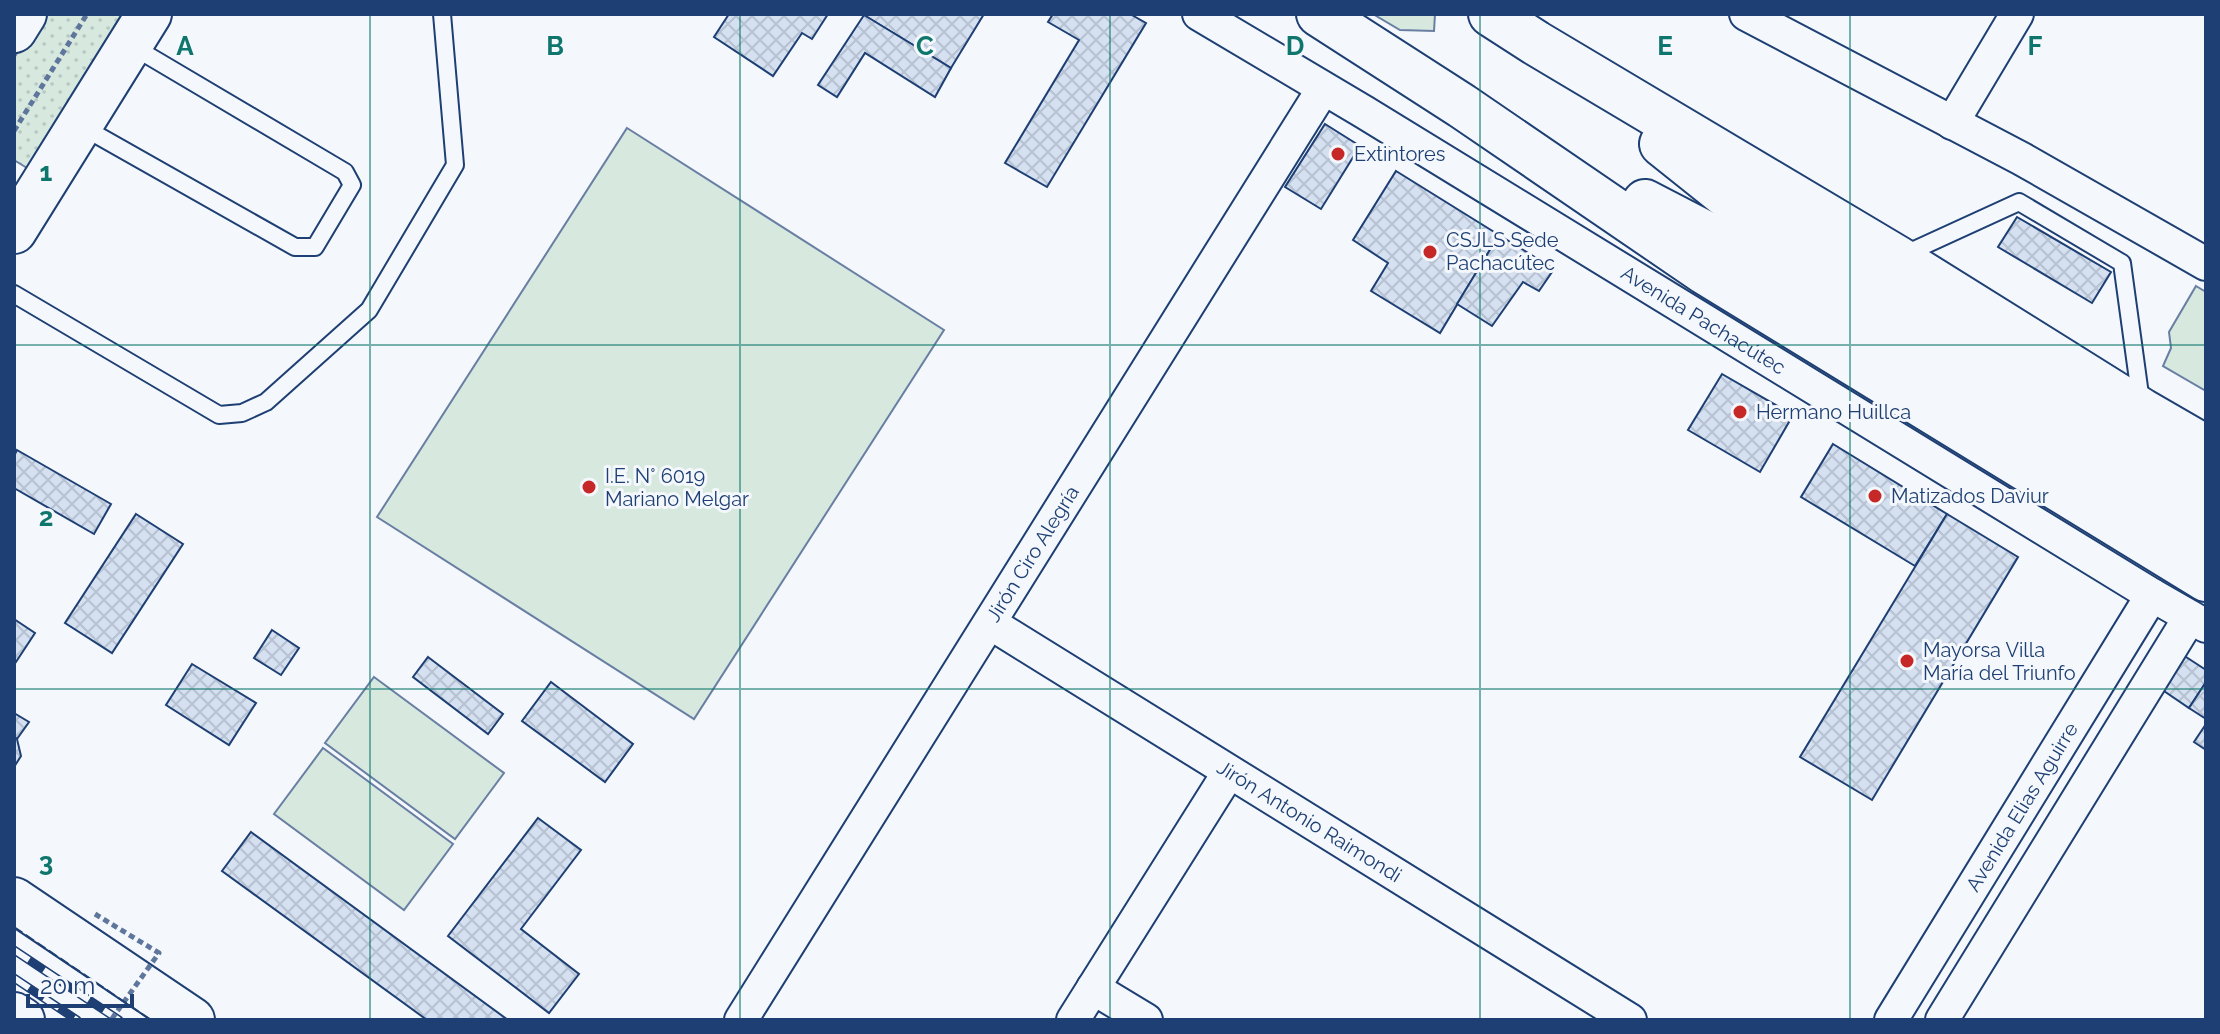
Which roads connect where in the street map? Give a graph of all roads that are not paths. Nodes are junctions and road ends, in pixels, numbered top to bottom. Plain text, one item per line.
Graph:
1 (24, 14) edge
2 (442, 14) edge
3 (1199, 14) edge
4 (1319, 14) edge
5 (1491, 14) edge
6 (1746, 14) edge
7 (2017, 14) edge
8 (139, 29) edge
9 (14, 30) edge
10 (1536, 43) junction
11 (1323, 89) junction
12 (1462, 106) junction
13 (1952, 123) junction
14 (79, 125) junction
15 (14, 231) edge
16 (1897, 258) junction
17 (2206, 264) edge
18 (14, 294) edge
19 (2142, 411) junction
20 (2206, 448) edge
21 (2206, 494) edge
22 (2206, 540) edge
23 (2152, 595) junction
24 (2201, 607) edge
25 (990, 623) junction
26 (1229, 772) junction
27 (14, 900) edge
28 (1093, 988) junction
29 (14, 1015) edge
30 (22, 1020) edge
31 (192, 1020) edge
32 (741, 1020) edge
33 (1073, 1020) edge
34 (1146, 1020) edge
35 (1630, 1020) edge
36 (1891, 1020) edge
37 (1942, 1020) edge

1 - 9 main road
2 - 18 lane
3 - 11 street, Avenida Pachacútec
4 - 12 main road, Avenida Pachacútec
5 - 10 main road
6 - 13 street
7 - 13 street
8 - 14 main road
8 - 14 lane
10 - 16 main road
10 - 21 main road
11 - 23 street, Avenida Pachacútec
11 - 25 street, Jirón Ciro Alegría
12 - 22 main road, Avenida Pachacútec
12 - 24 main road, Avenida Pachacútec
13 - 17 street
14 - 15 main road
16 - 19 main road
16 - 19 lane
19 - 20 main road
23 - 24 street, Avenida Pachacútec
23 - 36 street, Avenida Elias Aguirre
24 - 37 street
25 - 26 street, Jirón Antonio Raimondi
25 - 32 street, Jirón Ciro Alegría
26 - 28 street
26 - 35 street, Jirón Antonio Raimondi
27 - 31 main road
28 - 33 street
28 - 34 street
29 - 30 main road

